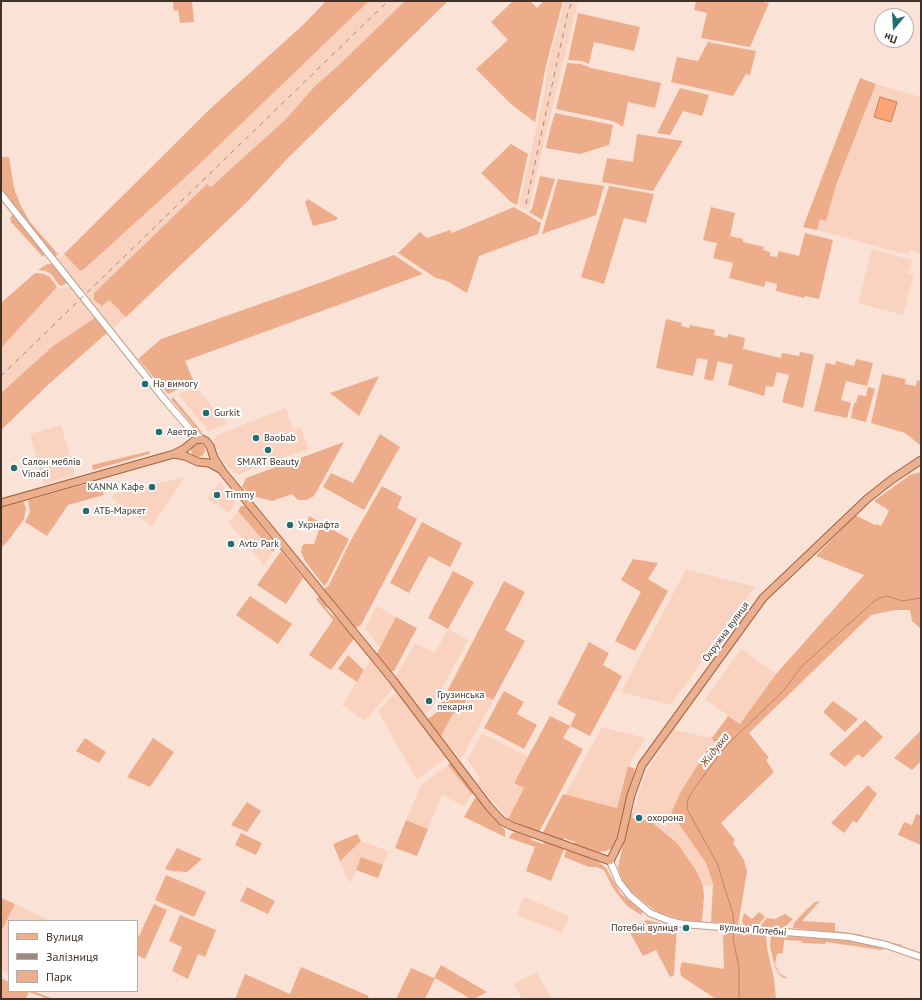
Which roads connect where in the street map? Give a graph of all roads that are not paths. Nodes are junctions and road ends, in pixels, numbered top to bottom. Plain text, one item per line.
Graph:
1 (1, 194) edge
2 (190, 429) junction
3 (202, 439) junction
4 (189, 444) junction
5 (211, 450) junction
6 (174, 454) junction
7 (190, 457) junction
8 (921, 460) edge
9 (201, 462) junction
10 (224, 472) junction
11 (1, 503) edge
12 (610, 861) junction
13 (921, 957) edge

1 - 2 street
2 - 3 street
2 - 4 street
3 - 4 main road
3 - 5 main road
4 - 6 main road
4 - 7 main road
5 - 9 main road
5 - 10 main road
6 - 7 main road
6 - 11 main road
7 - 9 main road
8 - 12 main road, Окружна вулиця
9 - 10 main road
10 - 12 main road
12 - 13 street, вулиця Потебні

